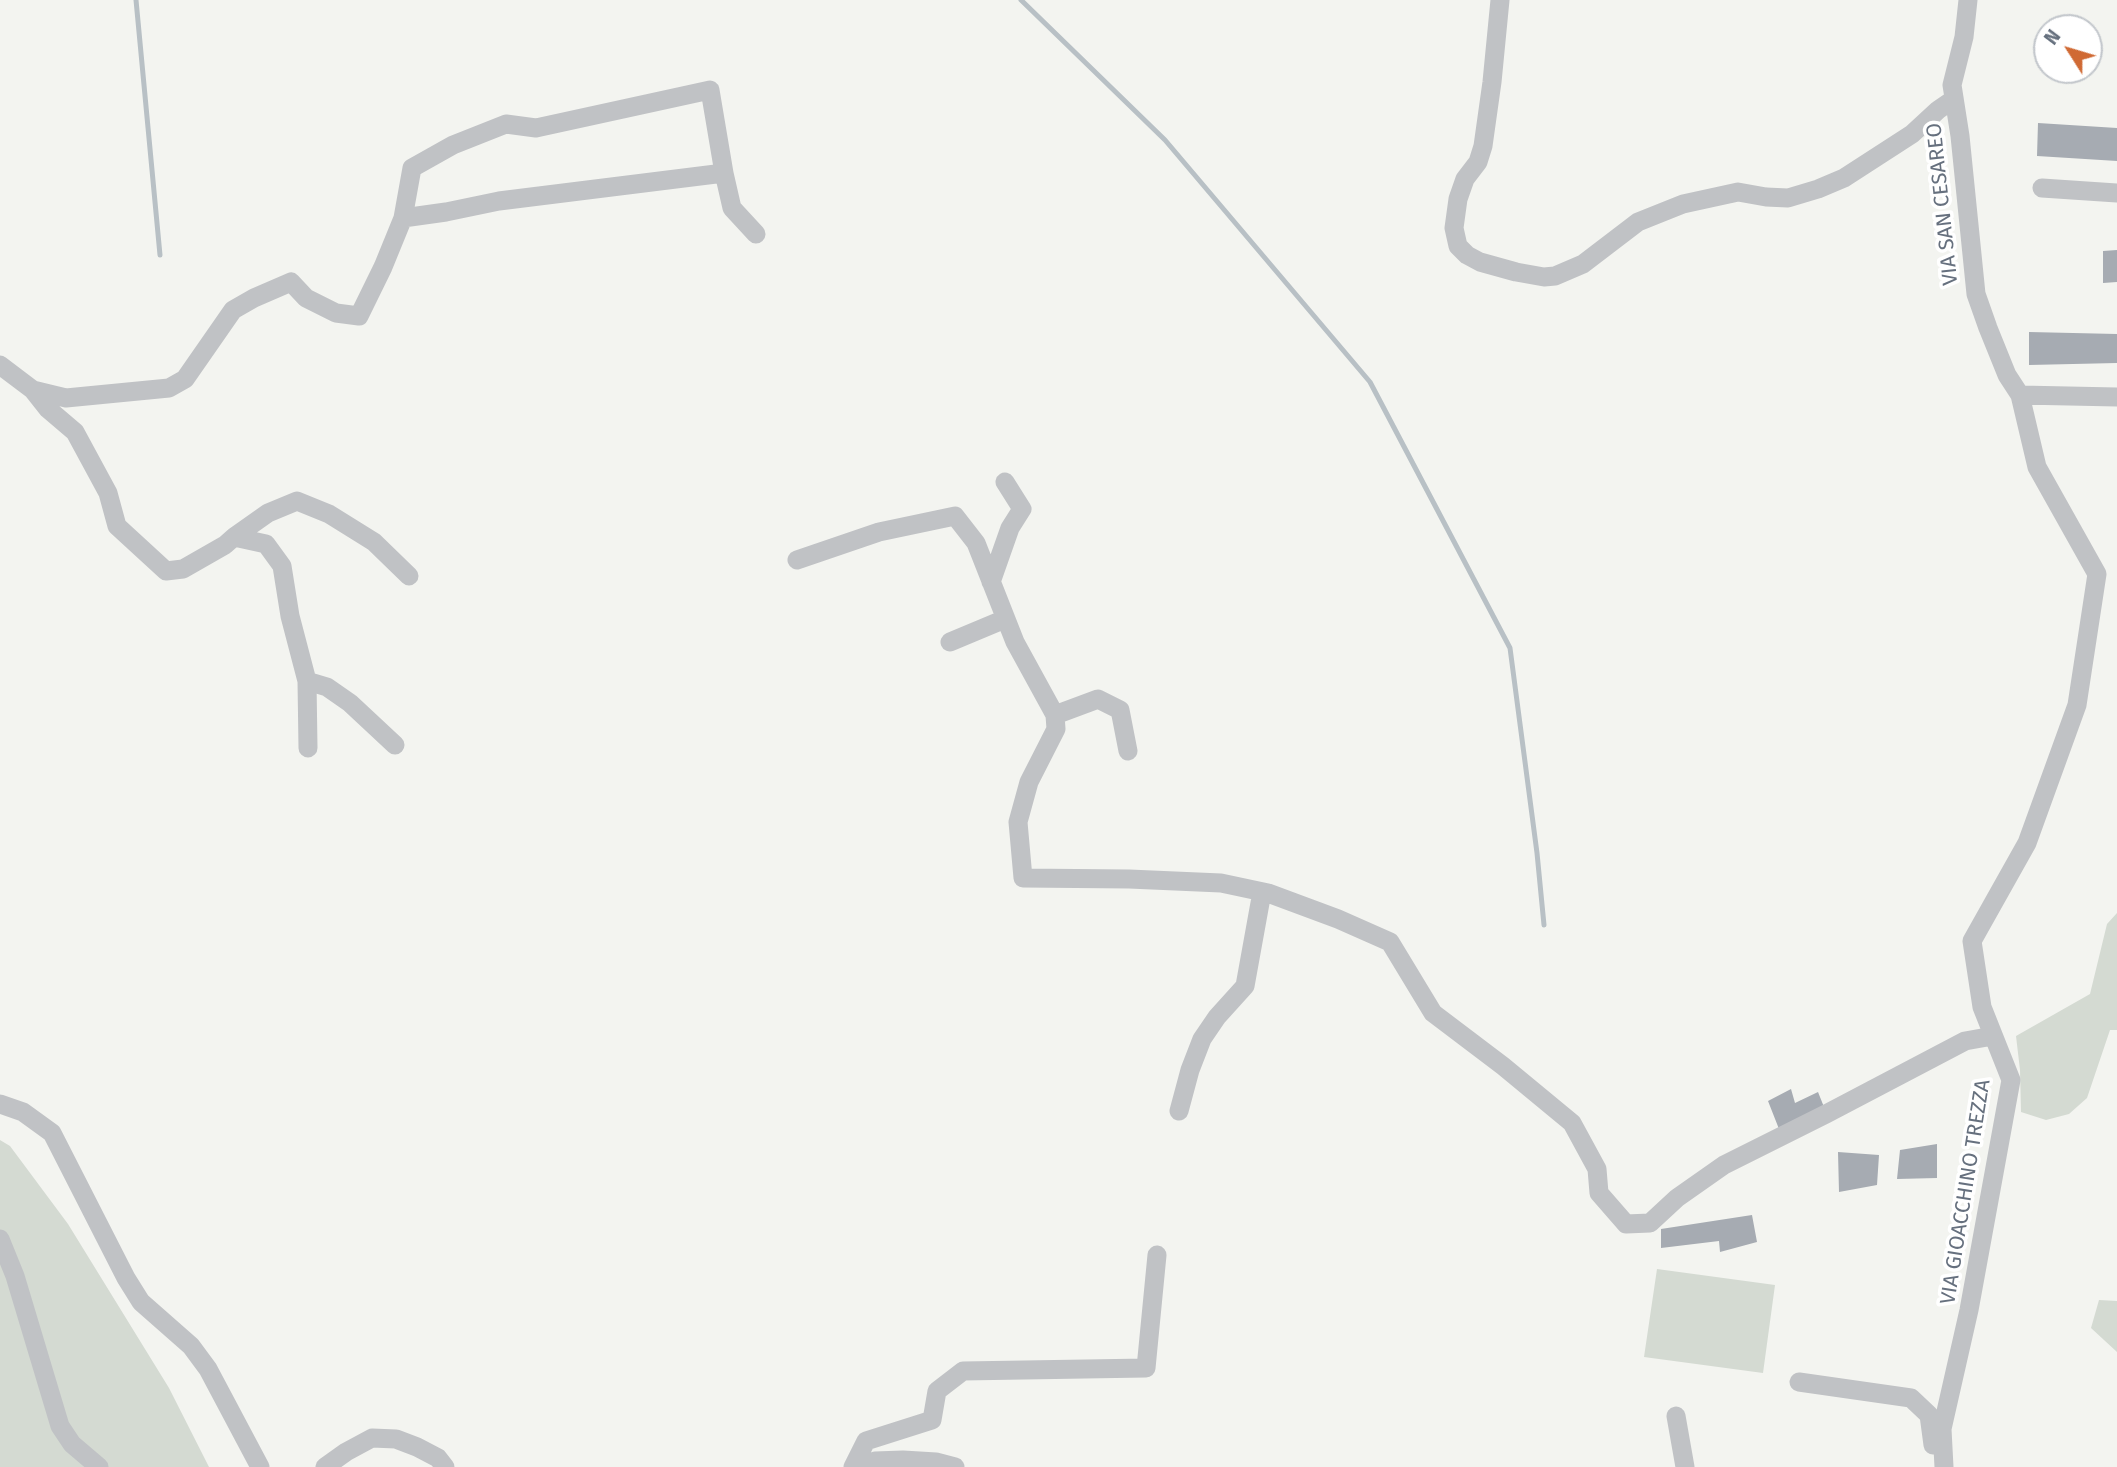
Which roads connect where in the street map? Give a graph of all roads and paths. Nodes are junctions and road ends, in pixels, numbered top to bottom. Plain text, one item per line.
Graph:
1 (1500, 0) edge
2 (1968, 0) edge
3 (1954, 99) junction
4 (724, 173) junction
5 (2042, 188) dead end
6 (2117, 193) edge
7 (403, 218) junction
8 (756, 233) dead end
9 (0, 365) edge
10 (33, 390) junction
11 (2020, 395) junction
12 (2117, 397) edge
13 (1005, 482) dead end
14 (234, 537) junction
15 (797, 560) dead end
16 (409, 576) dead end
17 (991, 582) junction
18 (1005, 619) junction
19 (950, 642) dead end
20 (307, 681) junction
21 (1055, 715) junction
22 (395, 745) dead end
23 (308, 748) dead end
24 (1128, 751) dead end
25 (1262, 892) junction
26 (1993, 1036) junction
27 (0, 1104) edge
28 (1179, 1111) dead end
29 (0, 1239) edge
30 (1157, 1255) dead end
31 (1799, 1382) dead end
32 (1676, 1416) dead end
33 (99, 1467) edge
34 (260, 1467) edge
35 (325, 1467) edge
36 (445, 1467) edge
37 (853, 1467) edge
38 (860, 1467) edge
39 (955, 1467) edge
40 (1685, 1467) edge
41 (1936, 1467) edge
42 (1944, 1467) edge

1 - 3 street
2 - 3 street, VIA SAN CESAREO
3 - 11 street, VIA SAN CESAREO
4 - 7 street
4 - 7 street
4 - 8 street
5 - 6 street
7 - 10 street
9 - 10 street
10 - 14 street
11 - 12 street
11 - 26 street, VIA GIOACCHINO TREZZA
13 - 17 street
14 - 16 street
14 - 20 street
15 - 17 street
17 - 18 street
18 - 19 street
18 - 21 street
20 - 22 street
20 - 23 street
21 - 24 street
21 - 25 street
25 - 26 street
25 - 28 street
26 - 42 street, VIA GIOACCHINO TREZZA
27 - 34 street
29 - 33 street
30 - 37 street
31 - 41 street
32 - 40 street
35 - 36 street
38 - 39 street

